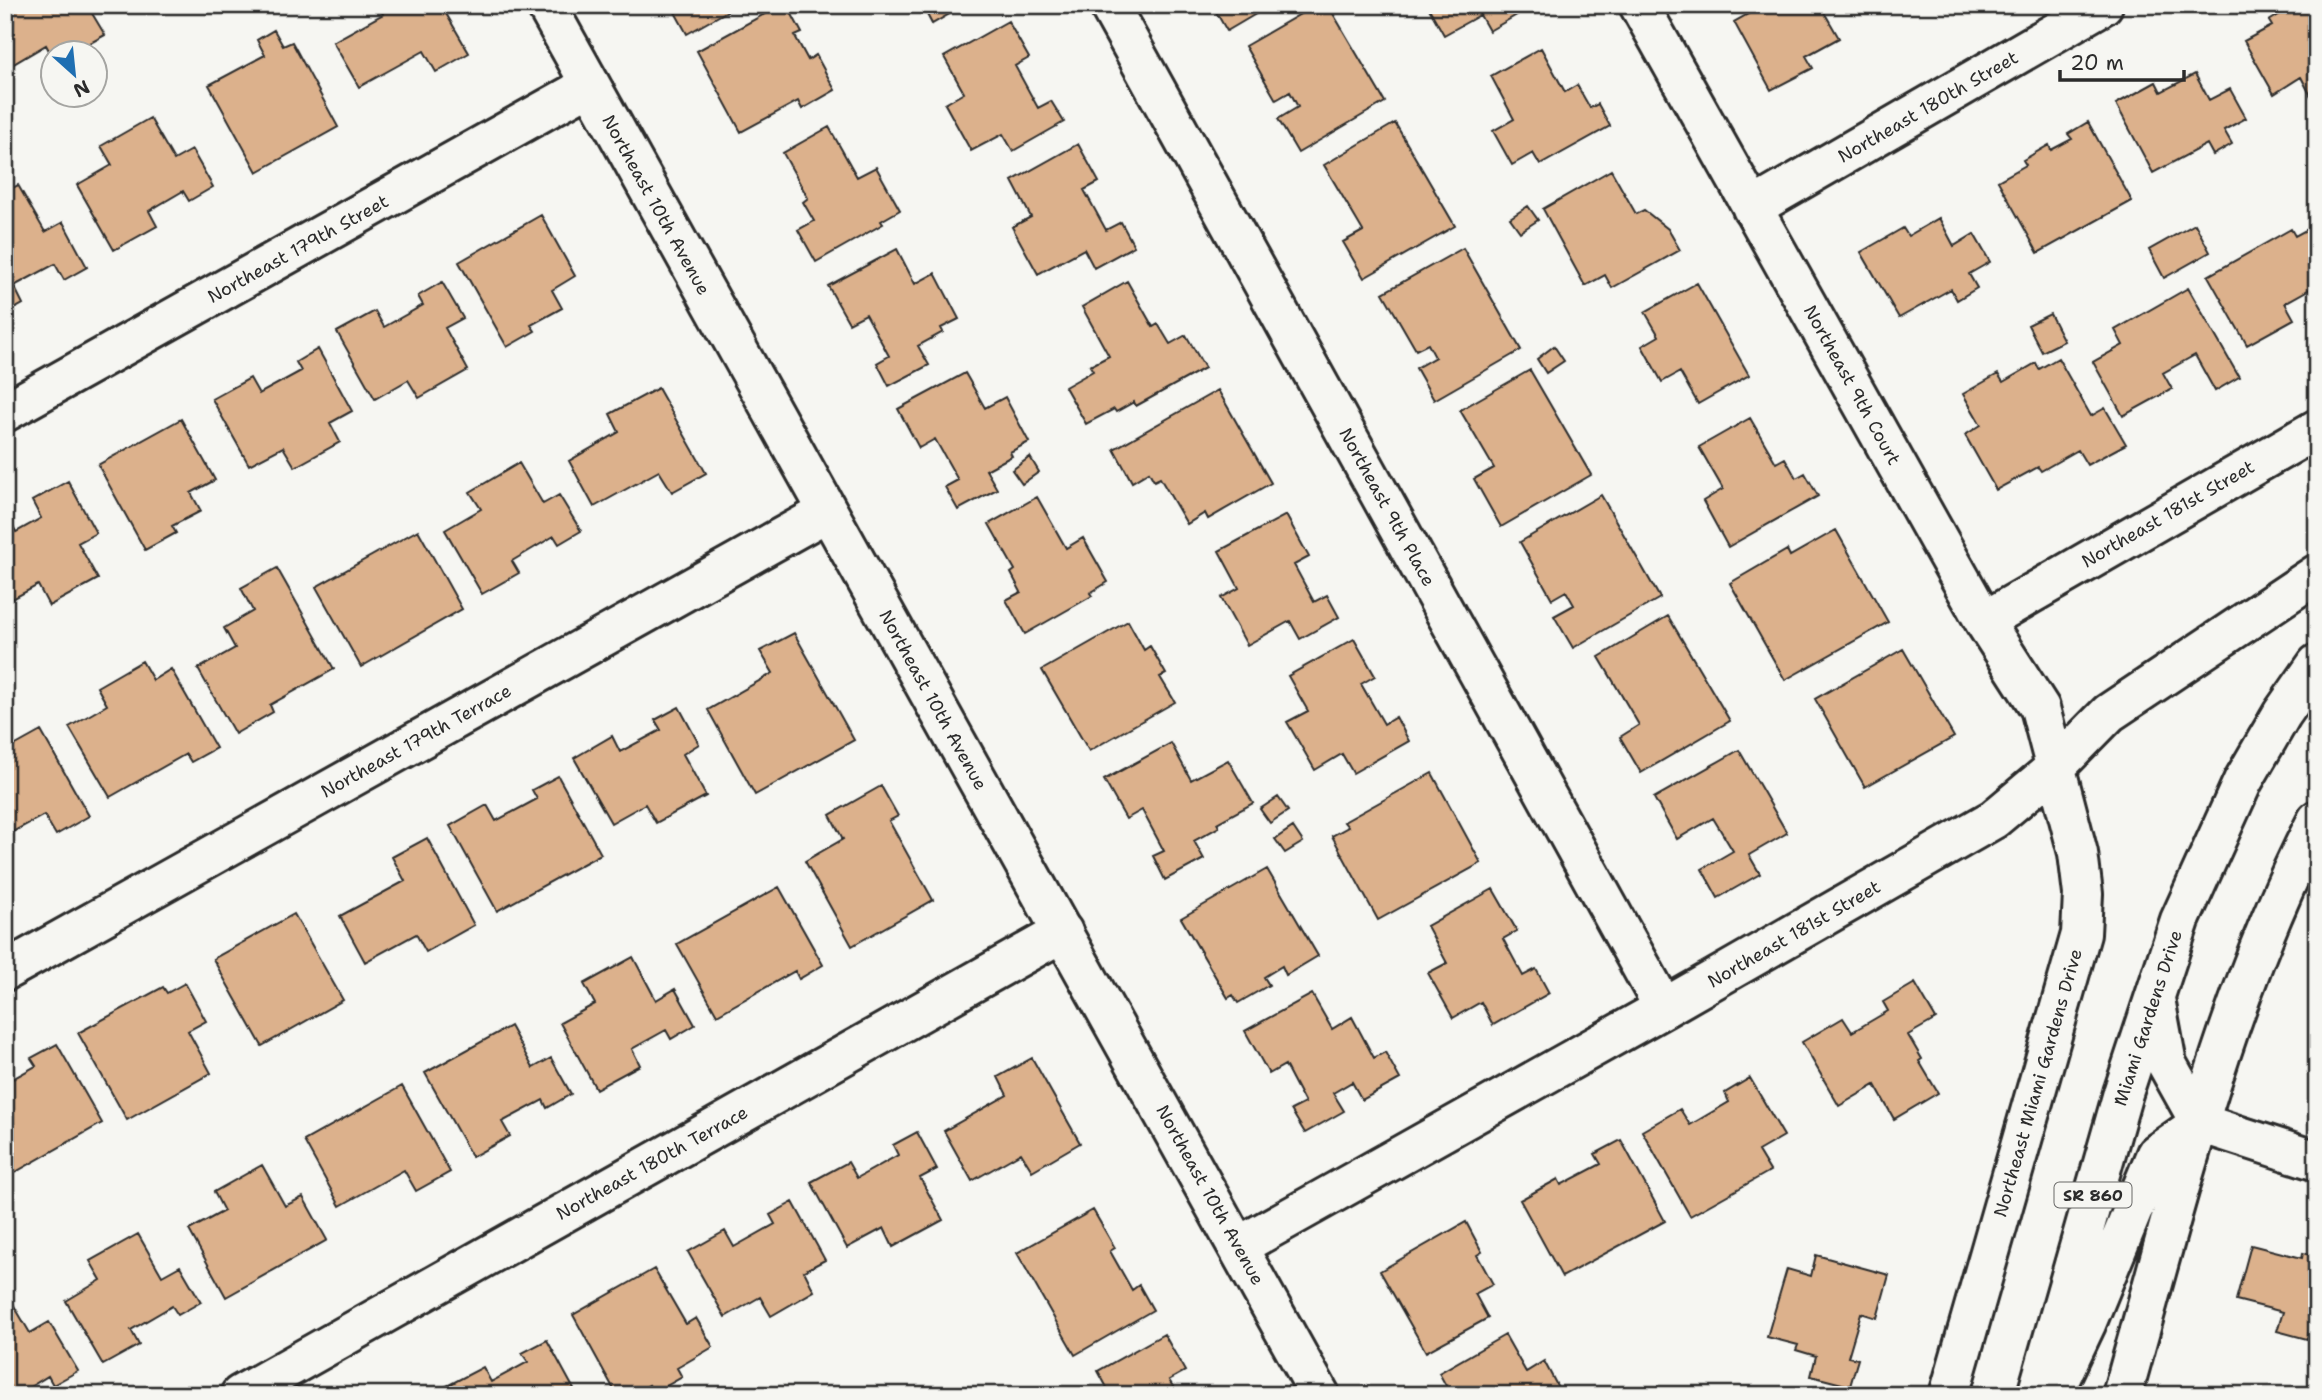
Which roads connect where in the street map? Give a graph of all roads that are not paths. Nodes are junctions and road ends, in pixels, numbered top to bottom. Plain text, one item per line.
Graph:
1 (546, 5) edge
2 (1109, 5) edge
3 (1639, 5) edge
4 (2104, 5) edge
5 (590, 85) junction
6 (1752, 208) junction
7 (5, 412) edge
8 (2317, 429) edge
9 (827, 512) junction
10 (2317, 574) edge
11 (1984, 621) junction
12 (2317, 664) edge
13 (2056, 767) junction
14 (2317, 820) edge
15 (1063, 932) junction
16 (5, 971) edge
17 (2154, 997) junction
18 (1664, 1009) junction
19 (2200, 1123) junction
20 (2317, 1161) edge
21 (1239, 1246) junction
22 (240, 1395) edge
23 (1320, 1395) edge
24 (1949, 1395) edge
25 (2037, 1395) edge
26 (2052, 1395) edge
27 (2122, 1395) edge

1 - 5 street, Northeast 10th Avenue
2 - 18 street, Northeast 9th Place
3 - 6 street, Northeast 9th Court
4 - 6 street, Northeast 180th Street
5 - 7 street, Northeast 179th Street
5 - 9 street, Northeast 10th Avenue
6 - 11 street, Northeast 9th Court
8 - 11 street, Northeast 181st Street
9 - 15 street, Northeast 10th Avenue
9 - 16 street, Northeast 179th Terrace
10 - 13 street, Northeast 181st Street
11 - 13 street, Northeast 9th Court
12 - 17 street, Miami Gardens Drive / SR 860
13 - 18 street, Northeast 181st Street
13 - 24 street, Northeast Miami Gardens Drive
14 - 19 street
15 - 21 street, Northeast 10th Avenue
15 - 22 street, Northeast 180th Terrace
17 - 19 street
17 - 25 street, Miami Gardens Drive / SR 860
18 - 21 street, Northeast 181st Street
19 - 20 street
19 - 26 street
19 - 27 street
21 - 23 street, Northeast 10th Avenue

